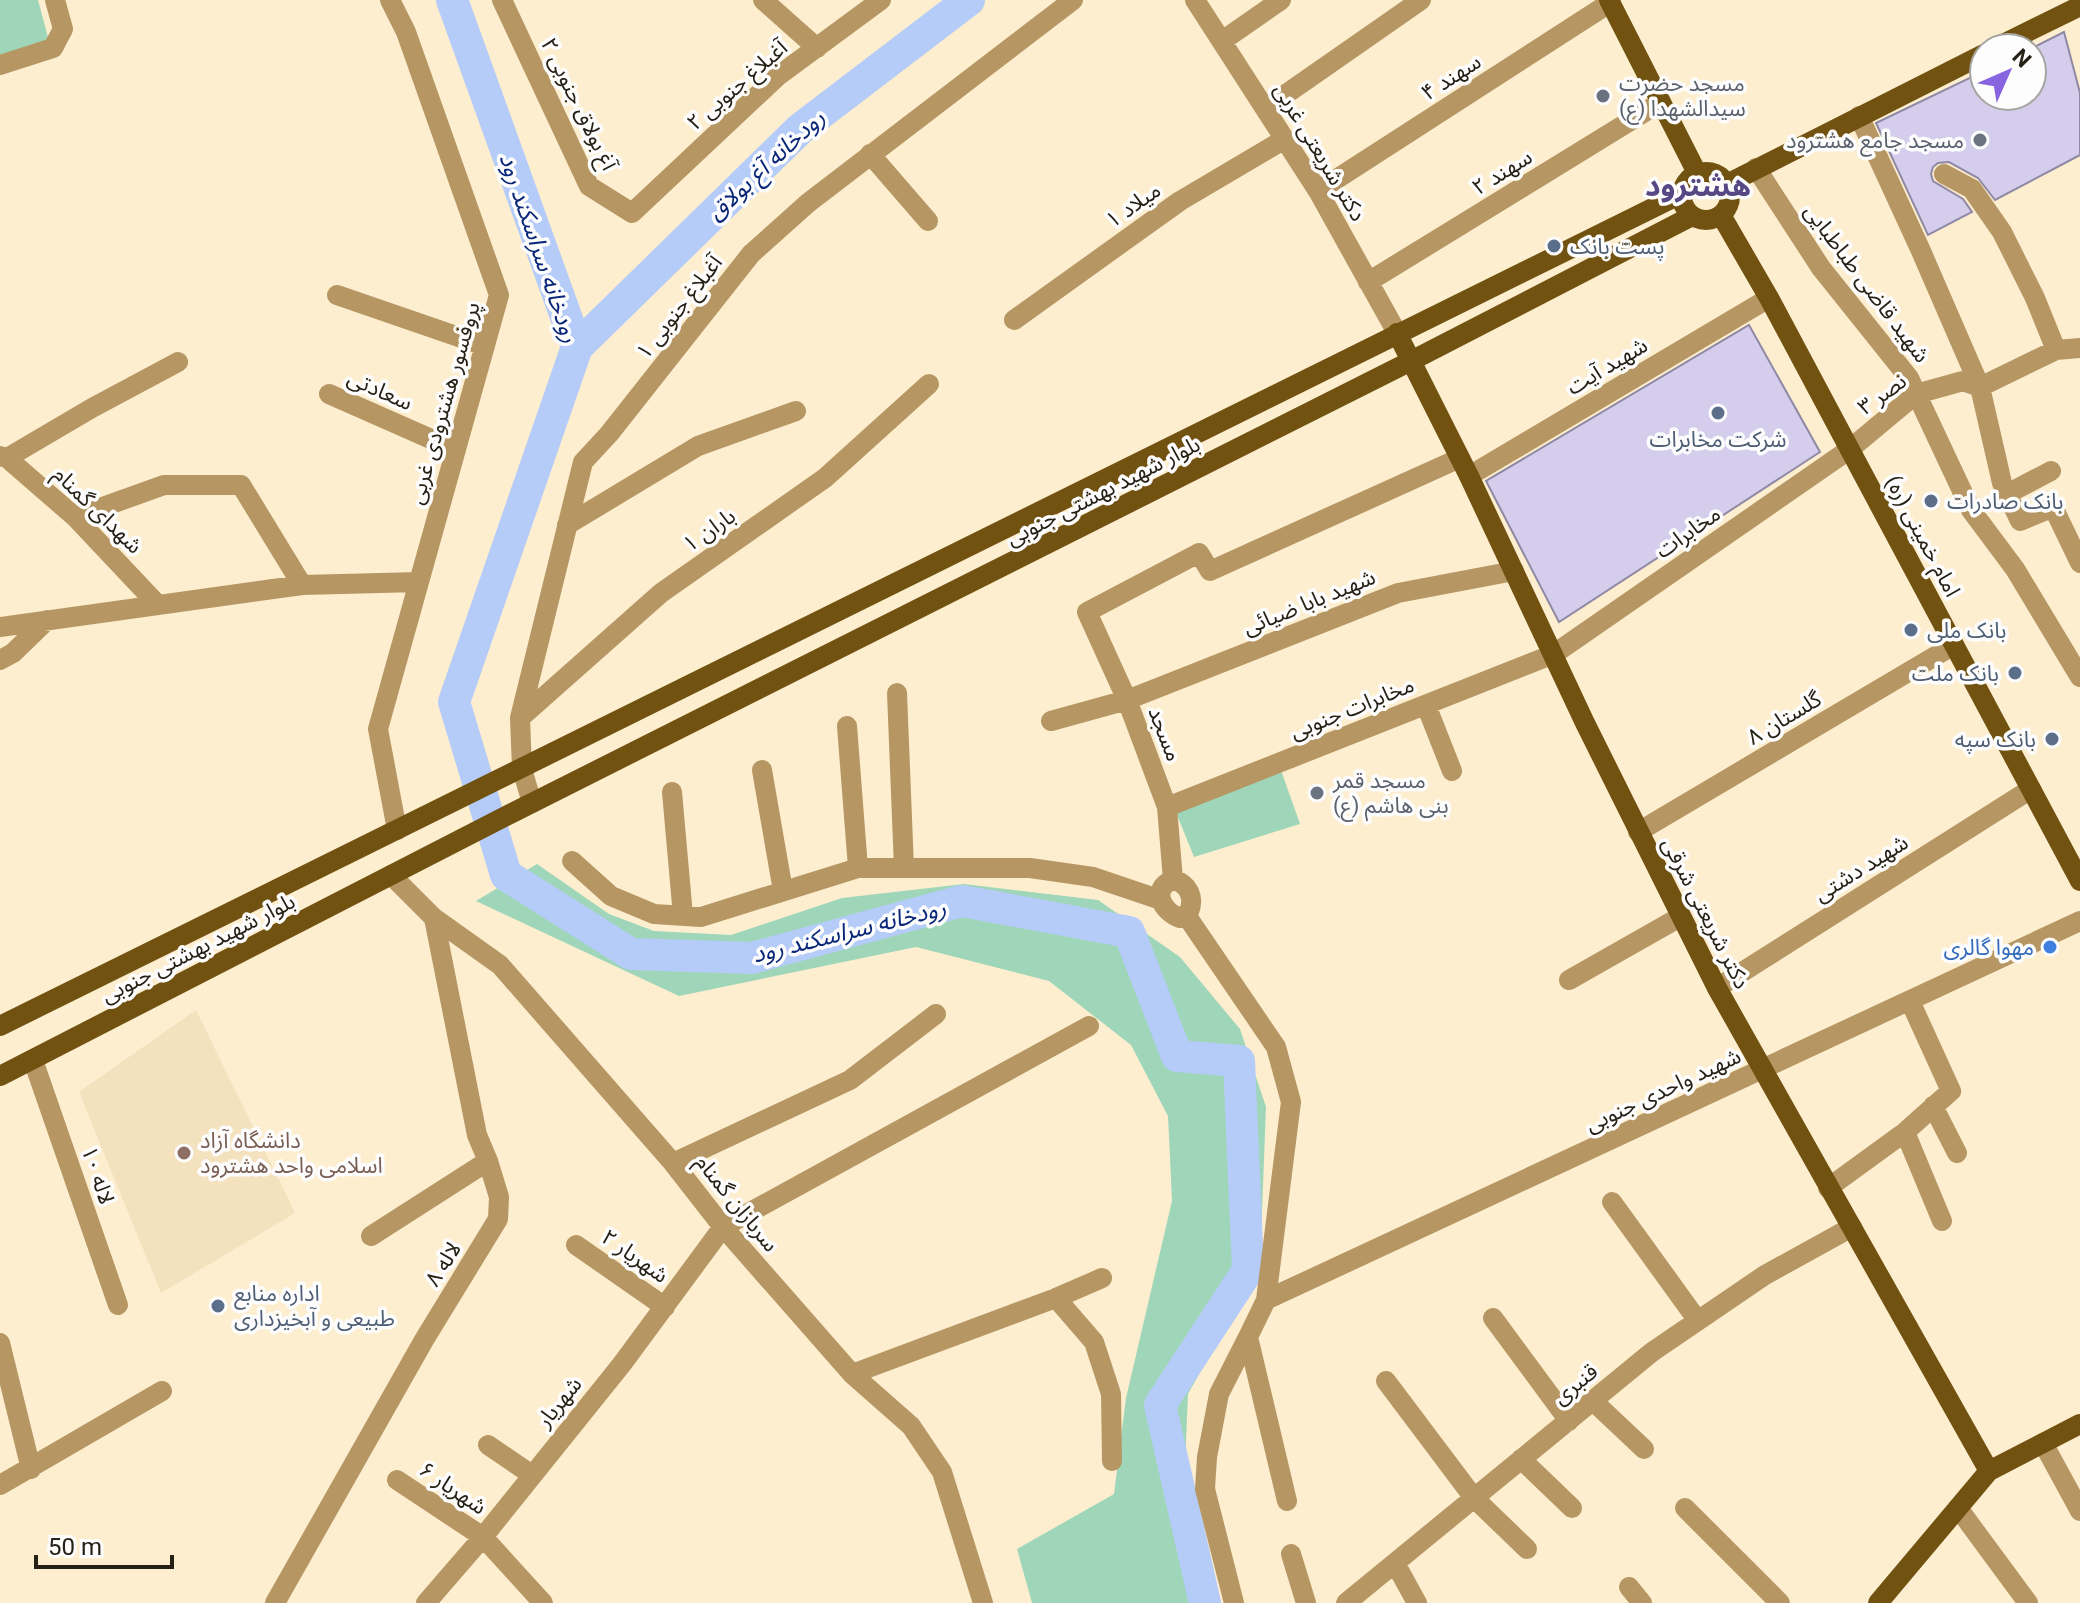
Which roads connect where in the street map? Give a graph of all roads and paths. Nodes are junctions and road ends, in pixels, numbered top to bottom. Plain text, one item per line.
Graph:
1 (55, 0) edge
2 (390, 0) edge
3 (502, 0) edge
4 (763, 0) edge
5 (881, 0) edge
6 (1073, 0) edge
7 (1195, 0) edge
8 (1281, 0) edge
9 (1421, 0) edge
10 (2076, 0) edge
11 (1610, 1) edge
12 (2080, 7) edge
13 (2028, 32) edge
14 (1222, 41) junction
15 (817, 48) junction
16 (1968, 62) edge
17 (0, 65) edge
18 (1661, 102) junction
19 (1266, 108) junction
20 (1859, 116) junction
21 (1285, 139) junction
22 (870, 154) junction
23 (1756, 168) junction
24 (1697, 173) junction
25 (1944, 174) dead end
26 (1727, 184) junction
27 (1318, 191) junction
28 (1681, 194) junction
29 (632, 213) joint
30 (1721, 215) junction
31 (1692, 216) junction
32 (928, 221) dead end
33 (1368, 282) junction
34 (337, 295) dead end
35 (1769, 298) junction
36 (1014, 320) dead end
37 (1397, 333) junction
38 (485, 346) junction
39 (2080, 348) edge
40 (2056, 350) junction
41 (1411, 361) junction
42 (178, 362) dead end
43 (929, 384) dead end
44 (1980, 387) junction
45 (329, 394) dead end
46 (1916, 394) junction
47 (796, 411) dead end
48 (1850, 449) junction
49 (456, 450) junction
50 (3, 457) edge
51 (1464, 467) junction
52 (2051, 471) dead end
53 (2015, 509) junction
54 (75, 517) junction
55 (567, 525) junction
56 (1986, 530) junction
57 (2080, 563) edge
58 (1514, 571) junction
59 (419, 582) junction
60 (302, 585) junction
61 (158, 605) junction
62 (1087, 612) joint
63 (47, 620) junction
64 (0, 627) edge
65 (1954, 645) junction
66 (1554, 654) junction
67 (0, 660) edge
68 (2080, 677) edge
69 (897, 693) dead end
70 (1127, 700) junction
71 (1426, 705) junction
72 (520, 718) junction
73 (1051, 721) dead end
74 (847, 726) dead end
75 (522, 769) junction
76 (762, 770) dead end
77 (1452, 771) dead end
78 (2031, 789) junction
79 (672, 792) dead end
80 (532, 803) junction
81 (1167, 807) junction
82 (401, 828) junction
83 (1638, 832) junction
84 (572, 861) dead end
85 (858, 868) junction
86 (904, 868) junction
87 (391, 875) junction
88 (1173, 880) junction
89 (2080, 881) edge
90 (783, 891) junction
91 (1161, 900) junction
92 (1186, 915) junction
93 (683, 916) junction
94 (1680, 917) junction
95 (434, 918) junction
96 (2080, 921) edge
97 (1569, 980) dead end
98 (1717, 988) junction
99 (1910, 1001) junction
100 (936, 1014) dead end
101 (0, 1026) edge
102 (1089, 1026) dead end
103 (33, 1060) junction
104 (1763, 1070) junction
105 (0, 1076) edge
106 (1933, 1106) junction
107 (1905, 1132) junction
108 (1957, 1153) dead end
109 (488, 1161) junction
110 (673, 1163) junction
111 (1828, 1188) junction
112 (1612, 1202) dead end
113 (1942, 1221) dead end
114 (723, 1227) junction
115 (1852, 1227) junction
116 (371, 1236) dead end
117 (576, 1245) dead end
118 (1102, 1278) dead end
119 (1056, 1298) junction
120 (1266, 1300) junction
121 (118, 1305) dead end
122 (665, 1307) junction
123 (1493, 1318) dead end
124 (1698, 1321) junction
125 (1248, 1337) junction
126 (0, 1343) edge
127 (852, 1374) junction
128 (1386, 1381) dead end
129 (162, 1391) dead end
130 (1593, 1401) junction
131 (1569, 1421) junction
132 (2080, 1424) edge
133 (2043, 1443) junction
134 (488, 1445) dead end
135 (1644, 1449) dead end
136 (1521, 1459) junction
137 (1112, 1461) dead end
138 (31, 1469) junction
139 (1989, 1471) junction
140 (532, 1475) junction
141 (397, 1480) dead end
142 (0, 1485) edge
143 (1474, 1498) junction
144 (1287, 1501) dead end
145 (1572, 1508) dead end
146 (1685, 1508) dead end
147 (1958, 1508) junction
148 (2080, 1511) edge
149 (483, 1537) junction
150 (1527, 1549) dead end
151 (1291, 1554) dead end
152 (1395, 1563) junction
153 (275, 1603) edge
154 (426, 1603) edge
155 (543, 1603) edge
156 (983, 1603) edge
157 (1234, 1603) edge
158 (1306, 1603) edge
159 (1346, 1603) edge
160 (1417, 1603) edge
161 (1780, 1603) edge
162 (1878, 1603) edge
163 (2028, 1603) edge

1 - 17 street
2 - 38 street, پروفسور هشترودی غربی
3 - 29 street, آغ بولاق جنوبی ۲
4 - 15 street
5 - 15 street, آغبلاغ جنوبی ۲
6 - 22 street, آغبلاغ جنوبی ۱
7 - 14 street, دکتر شریعتی غربی
8 - 14 street
9 - 19 street
10 - 12 street
11 - 18 main road
11 - 27 street, سهند ۴
12 - 13 main road
14 - 19 street, دکتر شریعتی غربی
15 - 29 street, آغبلاغ جنوبی ۲
16 - 20 main road
18 - 24 main road
18 - 33 street, سهند ۲
19 - 21 street, دکتر شریعتی غربی
20 - 23 main road
20 - 44 street
21 - 27 street, دکتر شریعتی غربی
21 - 36 street, میلاد ۱
22 - 32 street
22 - 55 street, آغبلاغ جنوبی ۱
23 - 26 main road
23 - 46 street, شهید قاضی طباطبایی
24 - 26 main road
24 - 28 main road
25 - 40 street
26 - 30 main road
27 - 33 street, دکتر شریعتی غربی
28 - 31 main road
28 - 37 main road, بلوار شهید بهشتی جنوبی
30 - 31 main road
30 - 35 main road, امام خمینی (ره)
31 - 41 main road, بلوار شهید بهشتی جنوبی
33 - 37 street, دکتر شریعتی غربی
34 - 38 street
35 - 48 main road, امام خمینی (ره)
35 - 51 street, شهید آیت
37 - 41 main road, دکتر شریعتی شرقی
37 - 75 main road, بلوار شهید بهشتی جنوبی
38 - 49 street, پروفسور هشترودی غربی
39 - 40 street, نصر ۳
40 - 44 street, نصر ۳
41 - 51 main road, دکتر شریعتی شرقی
41 - 80 main road, بلوار شهید بهشتی جنوبی
42 - 50 street
43 - 72 street, باران ۱
44 - 46 street, نصر ۳
44 - 53 street
45 - 49 street, سعادتی
46 - 48 street, نصر ۳
46 - 56 street, شهید قاضی طباطبایی
47 - 55 street
48 - 65 main road, امام خمینی (ره)
48 - 66 street, مخابرات
49 - 59 street, پروفسور هشترودی غربی
50 - 54 street, شهدای گمنام
51 - 58 main road, دکتر شریعتی شرقی
51 - 62 street, شهید آیت
52 - 53 street
53 - 56 street
53 - 57 street
54 - 60 street
54 - 61 street, شهدای گمنام
55 - 72 street, آغبلاغ جنوبی ۱
56 - 68 street, شهید قاضی طباطبایی
58 - 66 main road, دکتر شریعتی شرقی
58 - 70 street, شهيد بابا ضيائی
59 - 60 street
59 - 82 street, پروفسور هشترودی غربی
60 - 61 street
61 - 63 street
62 - 70 street, مسجد
63 - 64 street
63 - 67 street
65 - 78 main road, امام خمینی (ره)
65 - 83 street, گلستان ۸
66 - 71 street, مخابرات جنوبی
66 - 83 main road, دکتر شریعتی شرقی
69 - 86 street
70 - 73 street, شهيد بابا ضيائی
70 - 81 street, مسجد
71 - 77 street
71 - 81 street, مخابرات جنوبی
72 - 75 street, آغبلاغ جنوبی ۱
74 - 85 street
75 - 80 street, آغبلاغ جنوبی ۱
75 - 82 main road, بلوار شهید بهشتی جنوبی
76 - 90 street
78 - 89 main road, امام خمینی (ره)
78 - 98 street, شهید دشتی
79 - 93 street
80 - 87 main road, بلوار شهید بهشتی جنوبی
81 - 88 street, مسجد
82 - 101 main road, بلوار شهید بهشتی جنوبی
83 - 94 main road, دکتر شریعتی شرقی
84 - 93 street
85 - 86 street
85 - 90 street
86 - 91 street
87 - 95 street, سربازان گمنام
87 - 103 main road, بلوار شهید بهشتی جنوبی
88 - 91 street
88 - 92 street
90 - 93 street
91 - 92 street
92 - 120 street
94 - 97 street
94 - 98 main road, دکتر شریعتی شرقی
95 - 109 street, لاله ۸
95 - 110 street, سربازان گمنام
96 - 99 street, شهید واحدی جنوبی
98 - 104 main road, دکتر شریعتی شرقی
99 - 104 street, شهید واحدی جنوبی
99 - 106 street
100 - 110 street
102 - 114 street
103 - 105 main road, بلوار شهید بهشتی جنوبی
103 - 121 street, لاله ۱۰
104 - 111 main road, دکتر شریعتی شرقی
104 - 120 street, شهید واحدی جنوبی
106 - 107 street
106 - 108 street
107 - 111 street
107 - 113 street
109 - 116 street
109 - 153 street, لاله ۸
110 - 114 street, سربازان گمنام
111 - 115 main road, دکتر شریعتی شرقی
112 - 124 street
114 - 122 street, شهریار
114 - 127 street, سربازان گمنام
115 - 124 street, قنبری
115 - 139 main road, دکتر شریعتی شرقی
117 - 122 street, شهریار ۲
118 - 119 street
119 - 127 street
119 - 137 street
120 - 125 street
122 - 140 street, شهریار
123 - 131 street
124 - 130 street, قنبری
125 - 144 street
125 - 157 street
126 - 138 street
127 - 156 street, سربازان گمنام
128 - 143 street
129 - 138 street
130 - 131 street, قنبری
130 - 135 street
131 - 136 street, قنبری
132 - 133 main road
133 - 139 main road
133 - 148 street
134 - 140 street
136 - 143 street, قنبری
136 - 145 street
138 - 142 street
139 - 147 main road
140 - 149 street, شهریار
141 - 149 street, شهریار ۶
143 - 150 street
143 - 152 street, قنبری
146 - 161 street
147 - 162 main road
147 - 163 street
149 - 154 street, شهریار
149 - 155 street, شهریار ۶
151 - 158 street
152 - 159 street, قنبری
152 - 160 street

